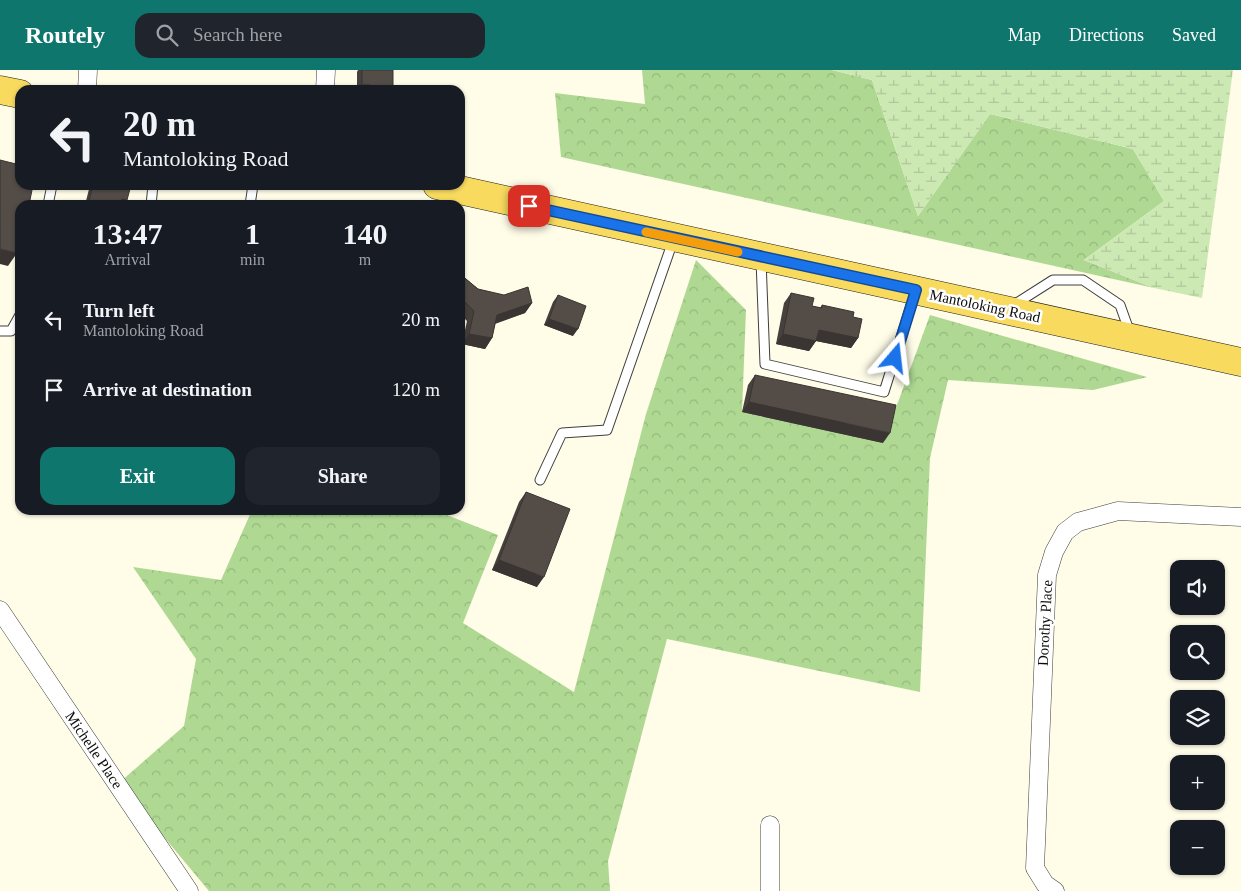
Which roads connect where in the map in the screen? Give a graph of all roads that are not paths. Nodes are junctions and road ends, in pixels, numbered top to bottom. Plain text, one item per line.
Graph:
1 (88, 70) edge
2 (326, 70) edge
3 (87, 85) edge
4 (325, 85) edge
5 (0, 90) edge
6 (15, 93) edge
7 (459, 190) edge
8 (674, 238) junction
9 (761, 257) junction
10 (916, 290) junction
11 (1006, 310) junction
12 (15, 324) edge
13 (0, 331) edge
14 (1132, 338) junction
15 (1241, 362) edge
16 (540, 480) dead end
17 (1241, 517) edge
18 (0, 610) edge
19 (770, 825) dead end
20 (189, 891) edge
21 (770, 891) edge
22 (1055, 891) edge

1 - 3 street
2 - 4 street
5 - 6 main road
7 - 8 main road, Mantoloking Road
8 - 9 main road, Mantoloking Road
8 - 16 lane
9 - 10 main road, Mantoloking Road
9 - 10 lane
10 - 11 main road, Mantoloking Road
11 - 14 main road, Mantoloking Road
11 - 14 lane
12 - 13 lane
14 - 15 main road, Mantoloking Road
17 - 22 street, Dorothy Place
18 - 20 street, Michelle Place
19 - 21 street

